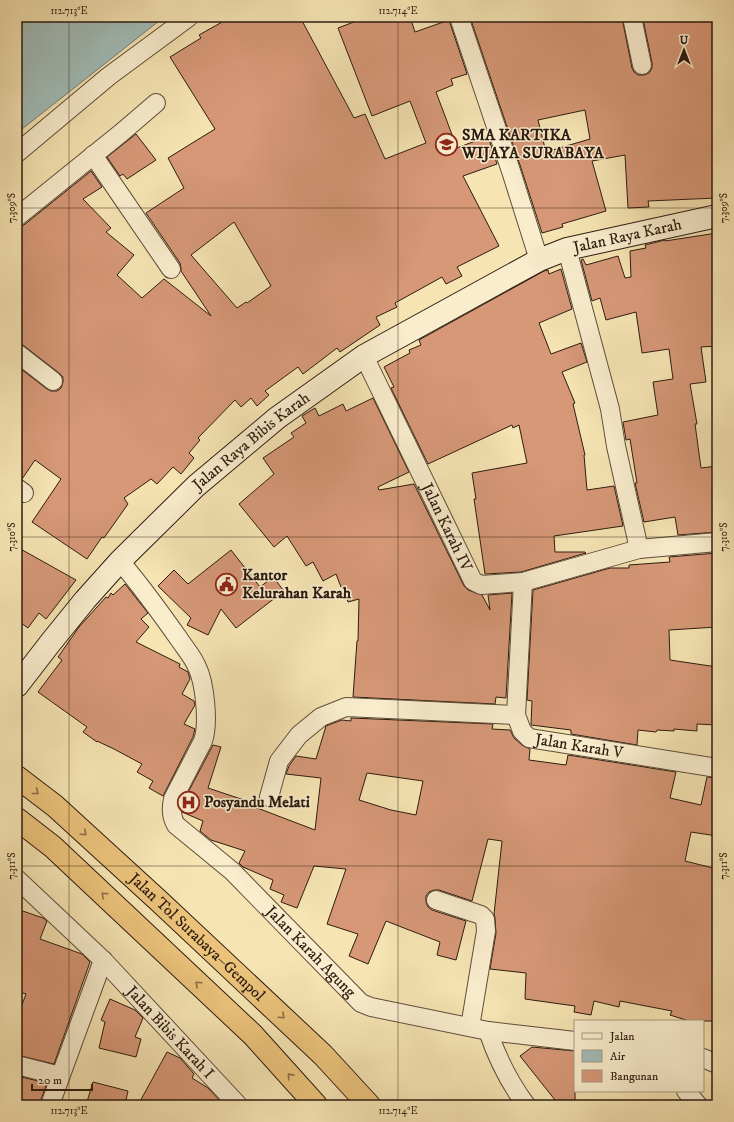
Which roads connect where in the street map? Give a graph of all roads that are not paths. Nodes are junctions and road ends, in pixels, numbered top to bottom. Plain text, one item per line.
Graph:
1 (189, 17) edge
2 (459, 17) edge
3 (632, 17) edge
4 (642, 64) dead end
5 (156, 103) dead end
6 (17, 153) edge
7 (93, 155) junction
8 (17, 216) edge
9 (717, 216) edge
10 (567, 249) junction
11 (539, 260) junction
12 (171, 269) dead end
13 (17, 353) edge
14 (364, 356) junction
15 (53, 381) dead end
16 (717, 542) edge
17 (639, 549) junction
18 (120, 561) junction
19 (523, 582) junction
20 (17, 685) edge
21 (516, 715) junction
22 (717, 768) edge
23 (17, 777) edge
24 (269, 797) dead end
25 (17, 819) edge
26 (17, 879) edge
27 (436, 900) dead end
28 (103, 960) junction
29 (470, 1027) junction
30 (488, 1031) junction
31 (574, 1041) edge
32 (704, 1058) edge
33 (717, 1064) edge
34 (17, 1065) edge
35 (60, 1076) junction
36 (687, 1092) edge
37 (50, 1105) edge
38 (238, 1105) edge
39 (316, 1105) edge
40 (369, 1105) edge
41 (526, 1105) edge
42 (698, 1105) edge

1 - 6 street
2 - 11 street
3 - 4 street
5 - 7 street
7 - 8 street
7 - 12 street
9 - 10 main road, Jalan Raya Karah
10 - 11 main road, Jalan Raya Karah
10 - 17 street
11 - 14 main road, Jalan Raya Bibis Karah
13 - 15 street
14 - 18 main road, Jalan Raya Bibis Karah
14 - 19 street, Jalan Karah IV
16 - 17 street, Jalan Karah IV
17 - 19 street, Jalan Karah IV
18 - 20 main road, Jalan Raya Bibis Karah
18 - 29 street, Jalan Karah Agung
19 - 21 street, Jalan Karah V
21 - 22 street, Jalan Karah V
21 - 24 street
23 -> 40 highway, Jalan Tol Surabaya–Gempol
39 -> 25 highway, Jalan Tol Surabaya–Gempol
26 - 28 street, Jalan Bibis Karah I
27 - 29 street
28 - 35 street
28 - 38 street, Jalan Bibis Karah I
29 - 30 street, Jalan Karah Agung
30 - 31 street, Jalan Karah Agung
30 - 41 street
32 - 33 street
34 - 35 street
35 - 37 street
36 - 42 street

